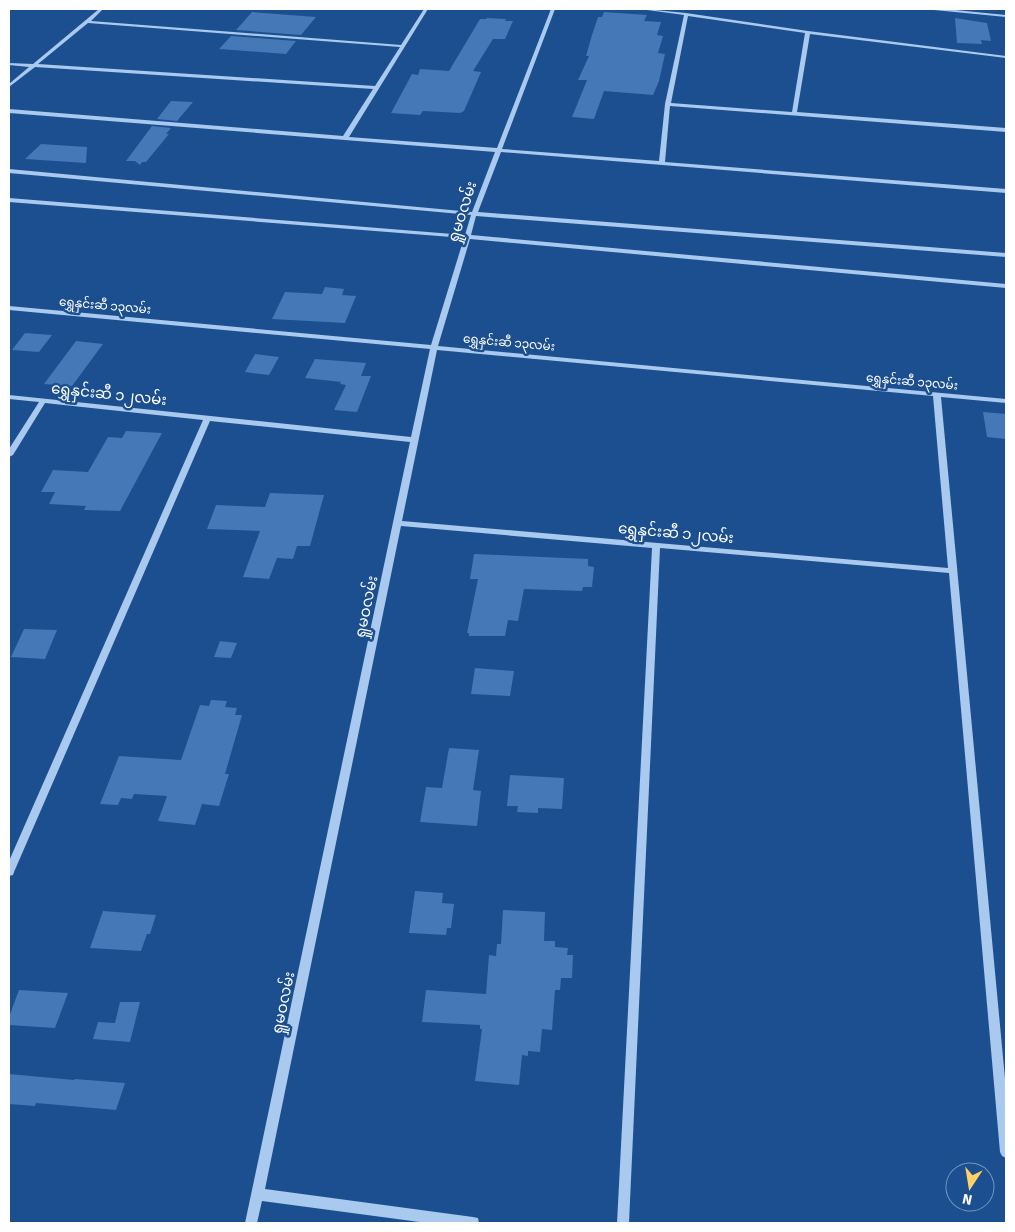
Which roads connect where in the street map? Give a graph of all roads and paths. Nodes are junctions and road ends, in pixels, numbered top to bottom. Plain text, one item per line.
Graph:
1 (101, 9) edge
2 (426, 9) edge
3 (550, 9) edge
4 (553, 9) edge
5 (647, 9) edge
6 (934, 9) edge
7 (686, 14) junction
8 (1006, 16) edge
9 (87, 22) junction
10 (808, 32) junction
11 (401, 46) junction
12 (1006, 57) edge
13 (9, 64) edge
14 (36, 65) junction
15 (9, 86) edge
16 (376, 88) junction
17 (668, 104) junction
18 (9, 111) edge
19 (794, 112) junction
20 (1006, 130) edge
21 (345, 138) junction
22 (498, 150) junction
23 (662, 162) junction
24 (9, 171) edge
25 (1006, 191) edge
26 (9, 200) edge
27 (474, 214) junction
28 (468, 237) junction
29 (1006, 255) edge
30 (1006, 286) edge
31 (9, 308) edge
32 (434, 347) junction
33 (937, 396) junction
34 (9, 397) edge
35 (43, 401) junction
36 (1006, 402) edge
37 (206, 419) junction
38 (415, 440) junction
39 (9, 455) edge
40 (398, 523) junction
41 (656, 545) junction
42 (953, 571) junction
43 (9, 872) edge
44 (1006, 1152) edge
45 (258, 1194) junction
46 (251, 1223) edge
47 (473, 1223) edge
48 (623, 1223) edge

1 - 9 street
2 - 11 street
3 - 4 street
4 - 22 street, ရှုမဝလမ်း
5 - 7 street
6 - 8 street
7 - 10 street
7 - 17 street
9 - 11 street
9 - 14 street
10 - 12 street
10 - 19 street
11 - 16 street
13 - 14 street
14 - 15 street
14 - 16 street
16 - 21 street
17 - 19 street
17 - 23 street
18 - 21 street
19 - 20 street
21 - 22 street
22 - 23 street
22 - 27 street, ရှုမဝလမ်း
23 - 25 street
24 - 27 street
26 - 28 street
27 - 28 street, ရှုမဝလမ်း
27 - 29 street
28 - 30 street
28 - 32 street, ရှုမဝလမ်း
31 - 32 street, ရွှေနှင်းဆီ ၁၃လမ်း
32 - 33 street, ရွှေနှင်းဆီ ၁၃လမ်း
32 - 38 street, ရှုမဝလမ်း
33 - 36 street, ရွှေနှင်းဆီ ၁၃လမ်း
33 - 42 street
34 - 35 street, ရွှေနှင်းဆီ ၁၂လမ်း
35 - 37 street, ရွှေနှင်းဆီ ၁၂လမ်း
35 - 39 street
37 - 38 street, ရွှေနှင်းဆီ ၁၂လမ်း
37 - 43 street
38 - 40 street, ရှုမဝလမ်း
40 - 41 street, ရွှေနှင်းဆီ ၁၂လမ်း
40 - 45 street, ရှုမဝလမ်း
41 - 42 street, ရွှေနှင်းဆီ ၁၂လမ်း
41 - 48 street
42 - 44 street
45 - 46 street, ရှုမဝလမ်း
45 - 47 street

